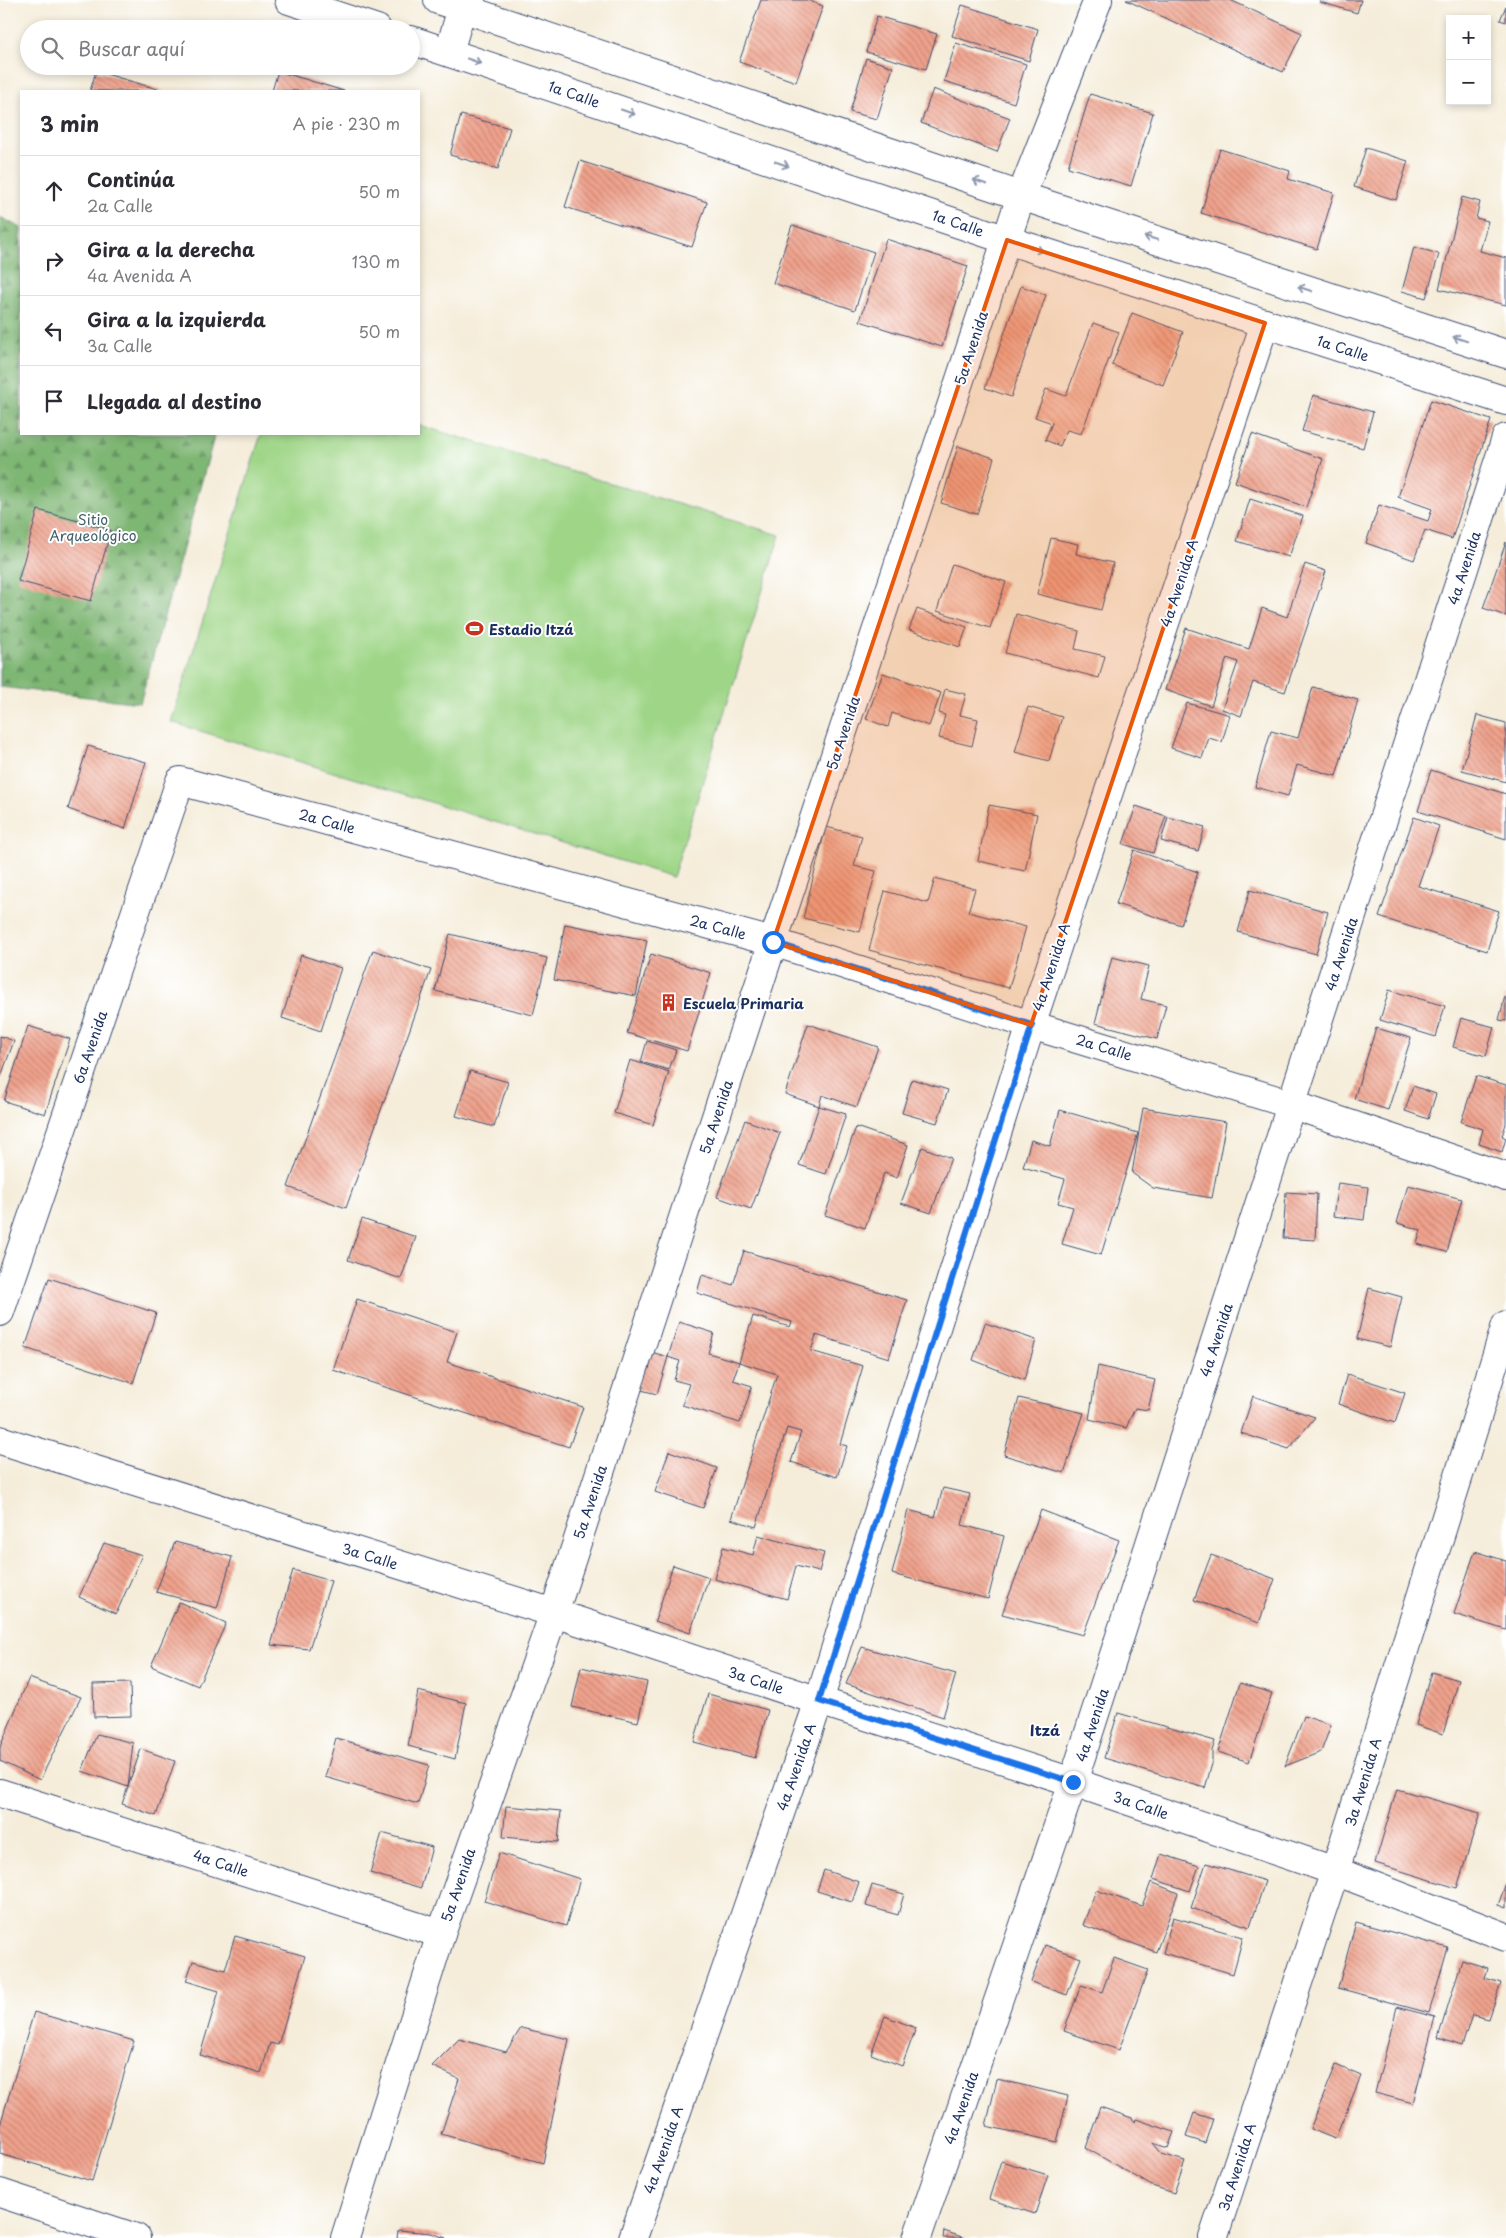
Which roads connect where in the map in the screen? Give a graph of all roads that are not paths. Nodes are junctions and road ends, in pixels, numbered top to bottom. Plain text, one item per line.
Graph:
1 (288, 0) edge
2 (1098, 0) edge
3 (457, 3) edge
4 (349, 20) edge
5 (420, 43) edge
6 (449, 52) junction
7 (1021, 196) junction
8 (1007, 240) junction
9 (1265, 323) junction
10 (1506, 354) edge
11 (1506, 401) edge
12 (1506, 438) edge
13 (180, 781) joint
14 (773, 942) junction
15 (1032, 1025) junction
16 (1293, 1105) junction
17 (1506, 1177) edge
18 (0, 1312) edge
19 (1506, 1325) edge
20 (0, 1440) edge
21 (554, 1613) junction
22 (819, 1701) junction
23 (1073, 1782) junction
24 (0, 1793) edge
25 (1335, 1871) junction
26 (441, 1934) junction
27 (1506, 1937) edge
28 (0, 2193) edge
29 (136, 2238) edge
30 (345, 2238) edge
31 (633, 2238) edge
32 (917, 2238) edge
33 (1213, 2238) edge

1 - 4 street
2 - 7 street, 5a Avenida
3 - 6 street
7 -> 3 street
5 - 6 street, 1a Calle
6 -> 8 street, 1a Calle
7 - 8 street, 5a Avenida
10 -> 7 street
8 -> 9 street, 1a Calle
8 - 14 street, 5a Avenida
9 - 11 street, 1a Calle
9 - 15 street, 4a Avenida A
12 - 16 street, 4a Avenida
13 - 14 street, 2a Calle
13 - 18 street, 6a Avenida
14 - 15 street, 2a Calle
14 - 21 street, 5a Avenida
15 - 16 street, 2a Calle
15 - 22 street, 4a Avenida A
16 - 17 street, 2a Calle
16 - 23 street, 4a Avenida
19 - 25 street, 3a Avenida A
20 - 21 street, 3a Calle
21 - 22 street, 3a Calle
21 - 26 street, 5a Avenida
22 - 23 street, 3a Calle
22 - 31 street, 4a Avenida A
23 - 25 street, 3a Calle
23 - 32 street, 4a Avenida
24 - 26 street, 4a Calle
25 - 27 street, 3a Calle
25 - 33 street, 3a Avenida A
26 - 30 street, 5a Avenida
28 - 29 street

